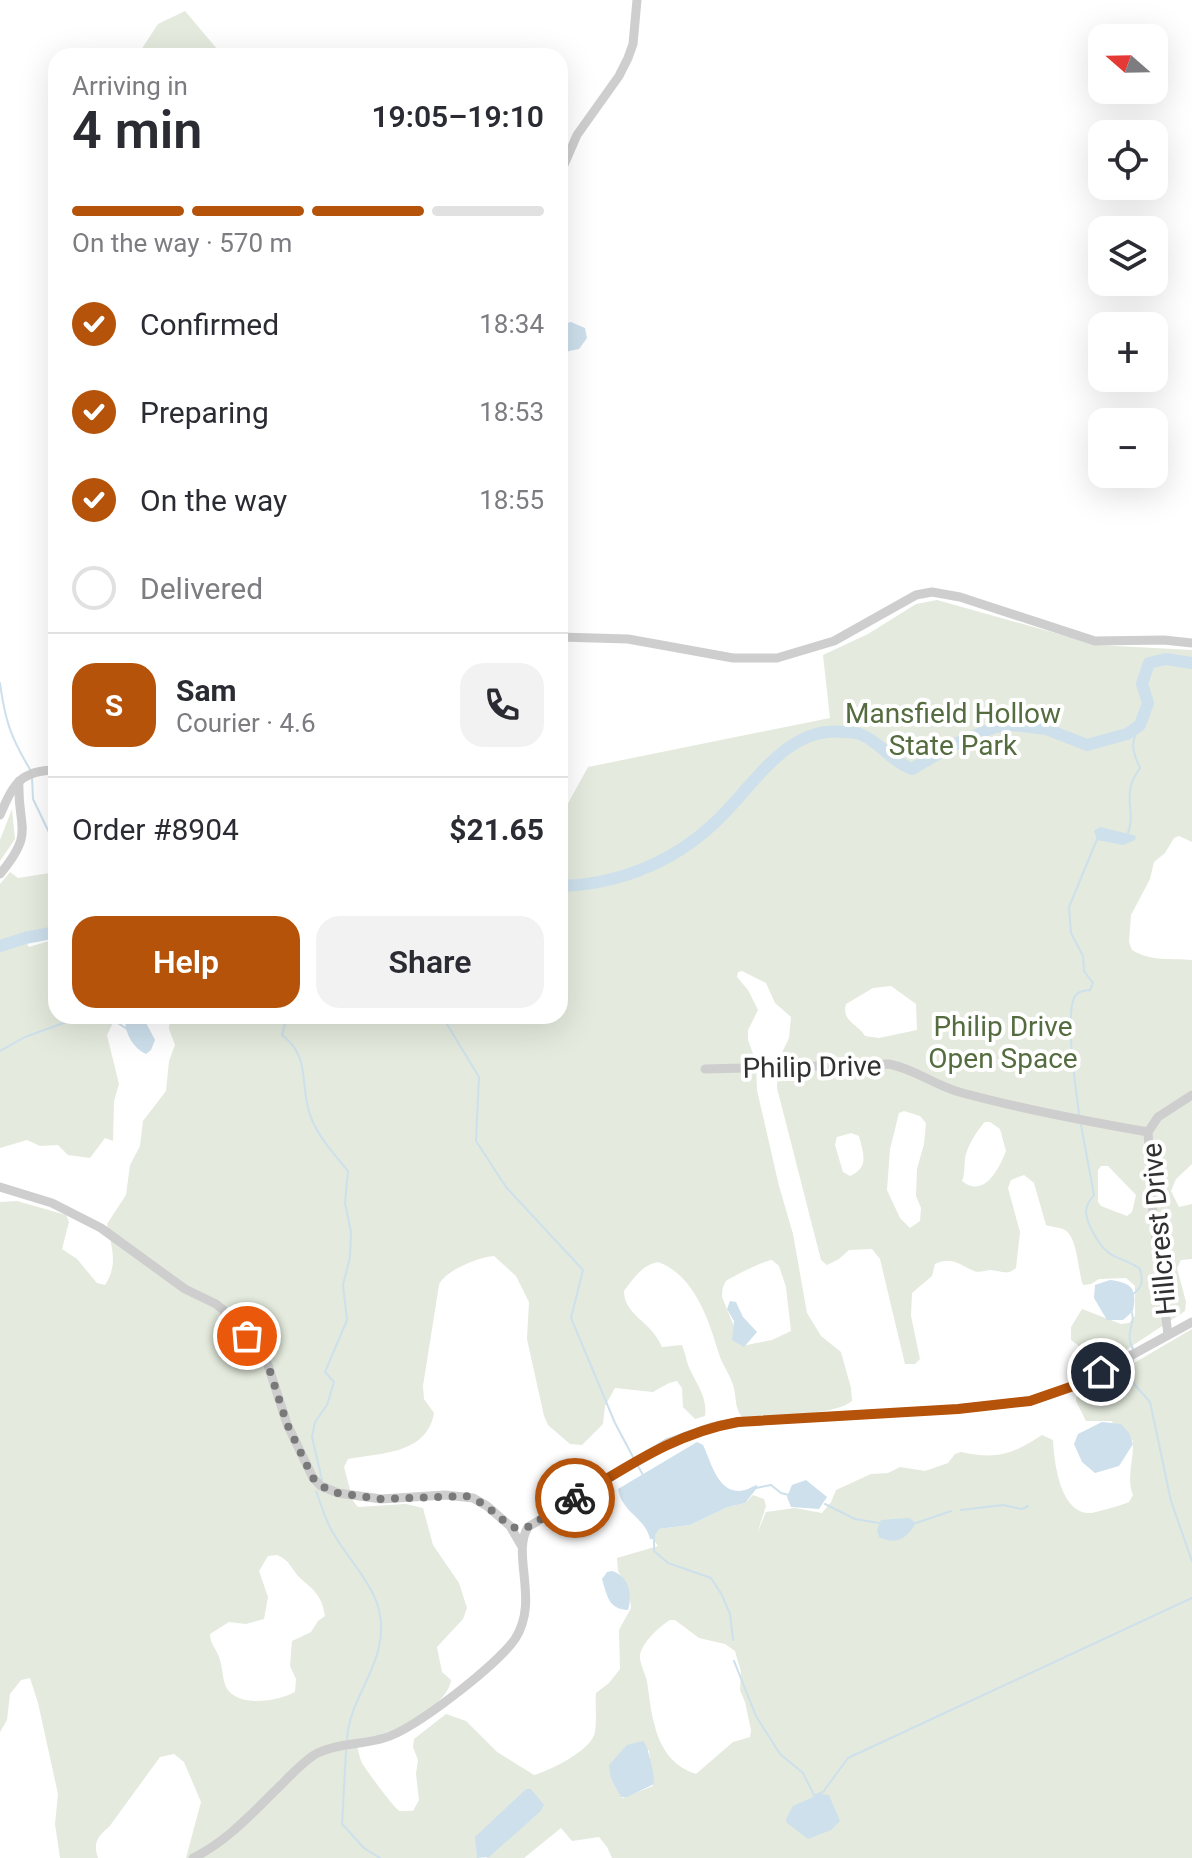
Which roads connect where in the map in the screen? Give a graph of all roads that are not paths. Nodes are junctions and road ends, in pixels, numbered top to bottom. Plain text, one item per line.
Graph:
1 (637, 0) edge
2 (568, 156) edge
3 (568, 637) edge
4 (1192, 643) edge
5 (48, 771) edge
6 (19, 781) junction
7 (0, 815) edge
8 (0, 874) edge
9 (705, 1069) dead end
10 (1192, 1095) edge
11 (1148, 1132) junction
12 (0, 1187) edge
13 (1192, 1322) edge
14 (1168, 1335) junction
15 (510, 1526) junction
16 (528, 1527) junction
17 (522, 1546) junction
18 (193, 1858) edge

1 - 2 street
3 - 4 street
5 - 6 street
6 - 7 street
6 - 8 street
9 - 11 street, Philip Drive
10 - 11 street, Hillcrest Drive
11 - 14 street, Hillcrest Drive
12 - 15 street
13 - 14 street
14 - 16 street
15 - 16 street
15 - 17 street
16 - 17 street
17 - 18 street

